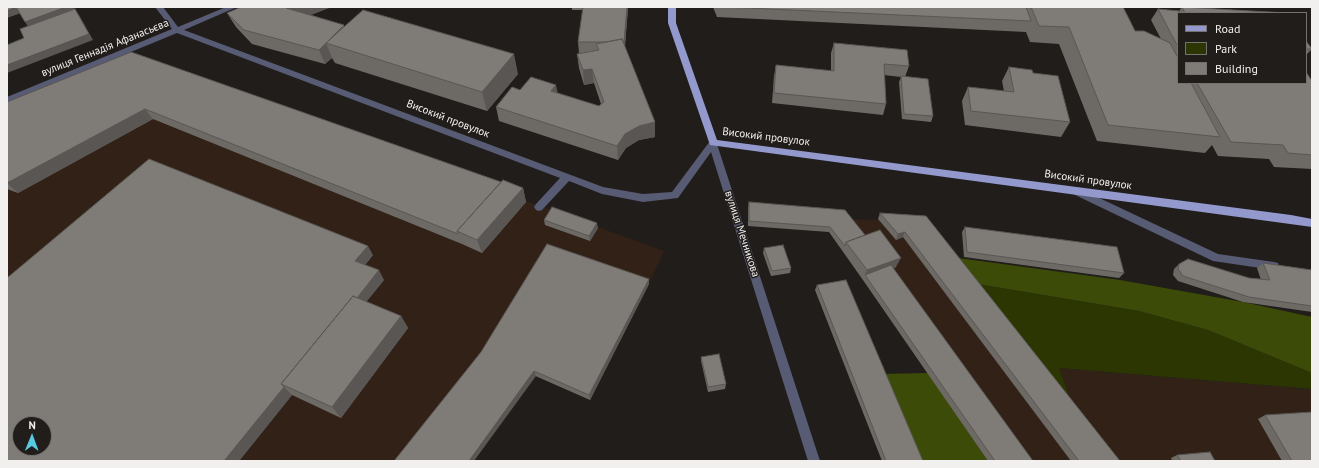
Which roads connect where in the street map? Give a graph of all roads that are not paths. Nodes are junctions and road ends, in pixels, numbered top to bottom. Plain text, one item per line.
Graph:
1 (158, 7) edge
2 (233, 7) edge
3 (672, 7) edge
4 (177, 30) junction
5 (7, 100) edge
6 (713, 143) junction
7 (567, 177) junction
8 (1074, 190) junction
9 (539, 207) dead end
10 (1312, 218) edge
11 (1291, 219) junction
12 (1312, 223) edge
13 (1280, 267) edge
14 (814, 461) edge

1 - 4 street, Високий провулок
2 - 4 street, вулиця Геннадія Афанасьєва
3 - 6 main road, вулиця Мечникова
4 - 5 street, вулиця Геннадія Афанасьєва
4 - 7 street, Високий провулок
6 - 7 street, Високий провулок
6 - 8 main road, Високий провулок
6 - 14 street, вулиця Мечникова
7 - 9 street
8 - 11 main road, Високий провулок
8 - 13 street
10 - 11 main road, Високий провулок
11 - 12 main road, Високий провулок

